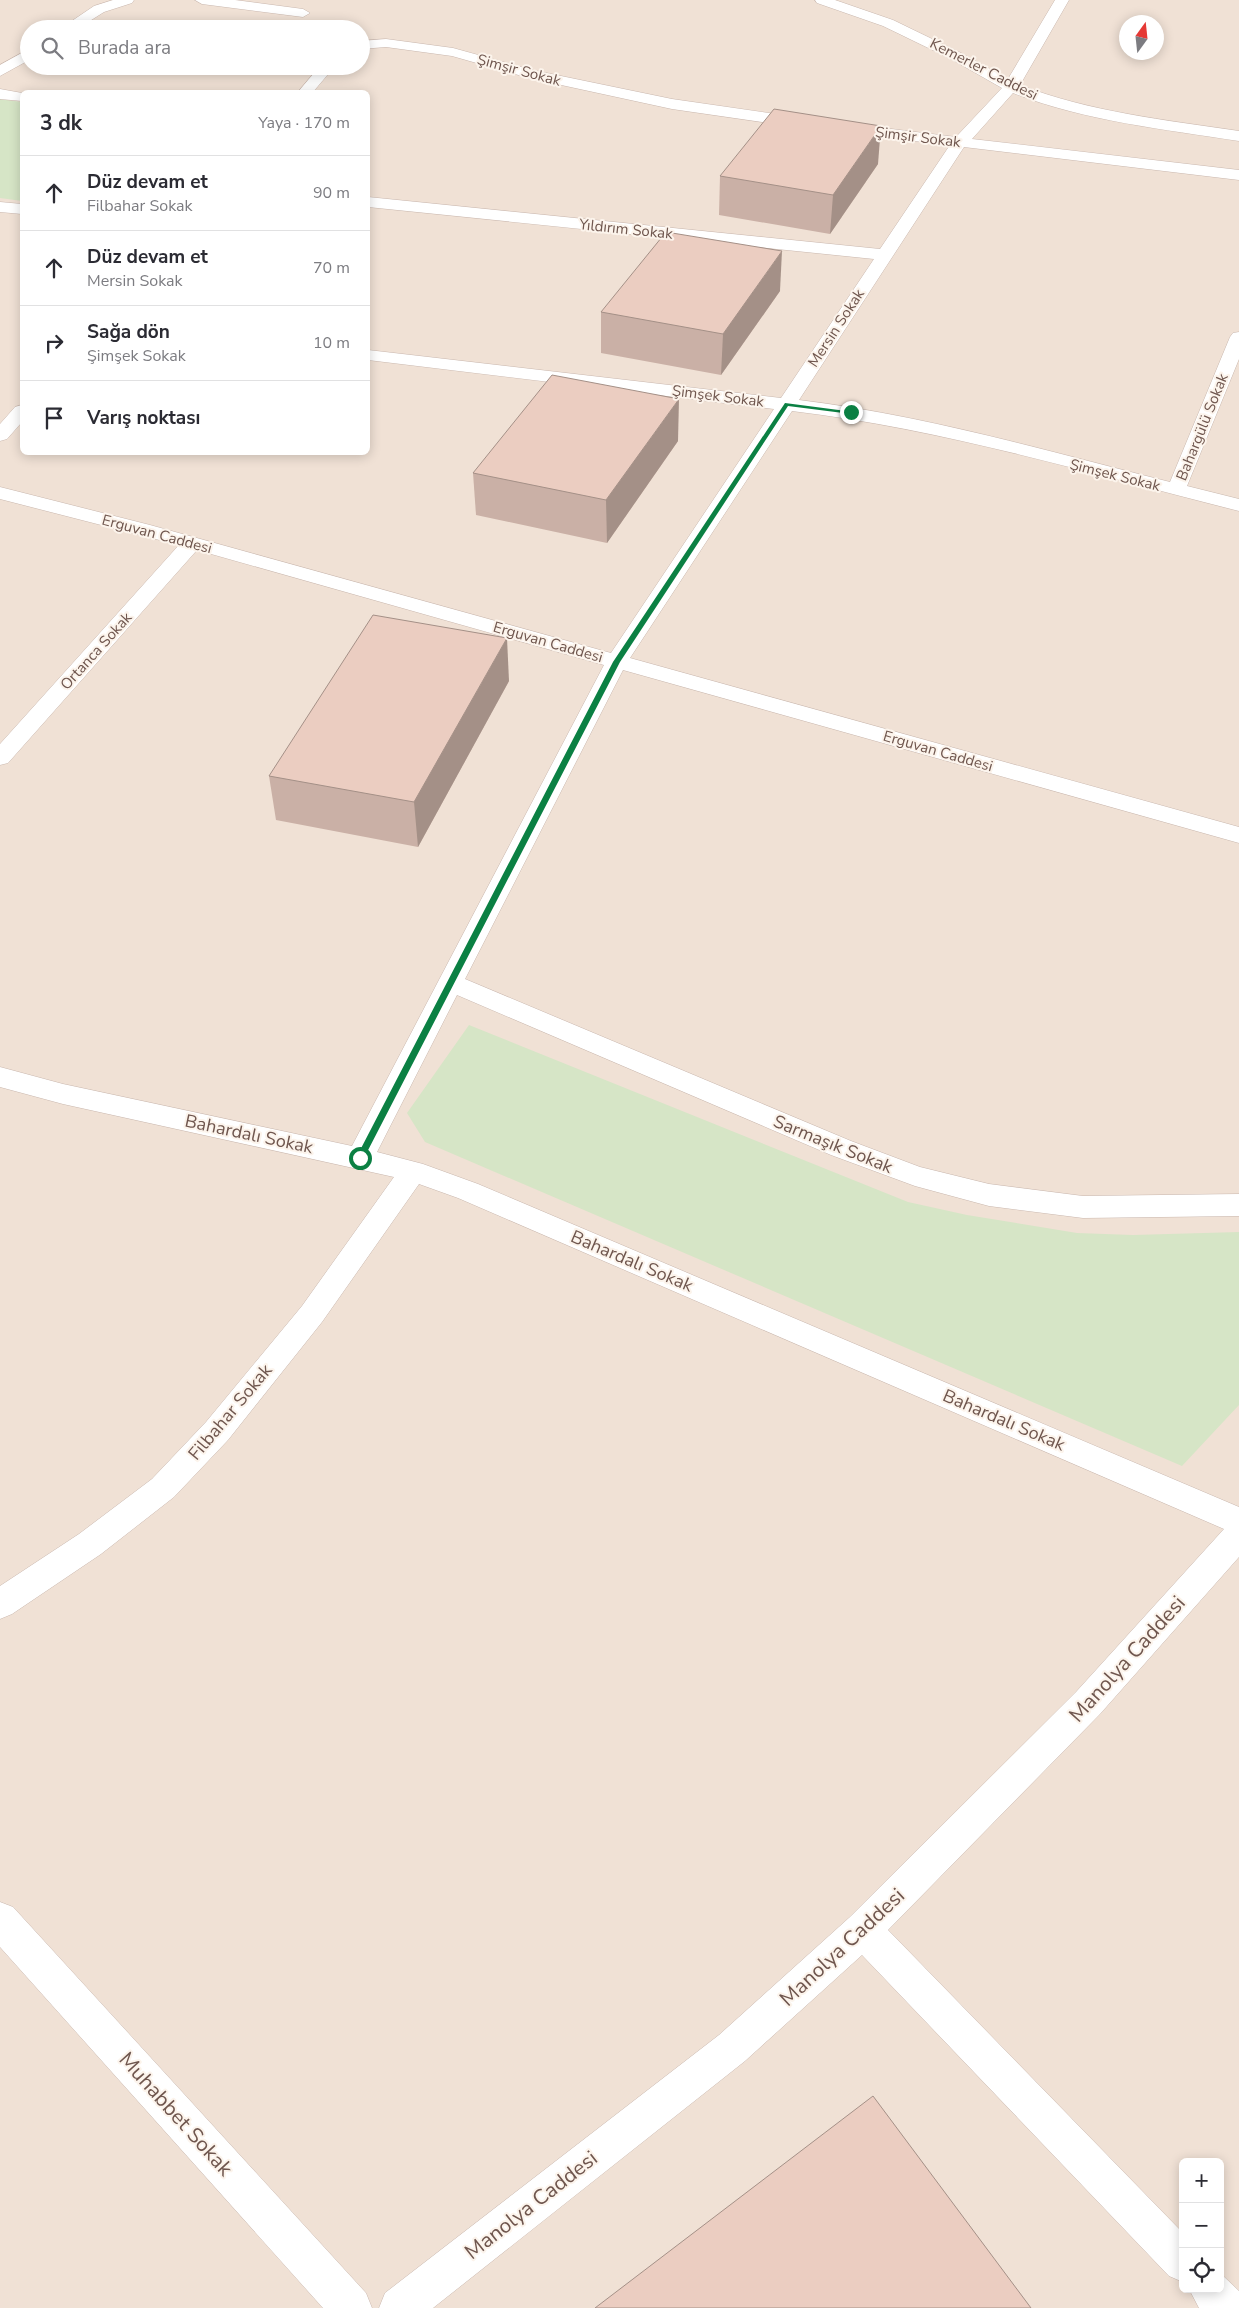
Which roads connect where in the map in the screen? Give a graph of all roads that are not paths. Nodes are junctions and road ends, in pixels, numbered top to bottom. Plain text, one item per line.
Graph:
1 (127, 0) edge
2 (202, 0) edge
3 (822, 0) edge
4 (1062, 0) edge
5 (303, 13) dead end
6 (81, 20) edge
7 (370, 44) edge
8 (20, 59) edge
9 (0, 72) edge
10 (320, 75) edge
11 (1011, 87) junction
12 (307, 90) edge
13 (0, 94) edge
14 (20, 97) edge
15 (1239, 136) edge
16 (960, 142) junction
17 (1239, 176) edge
18 (370, 202) edge
19 (0, 207) edge
20 (20, 209) edge
21 (885, 255) junction
22 (1239, 336) edge
23 (370, 355) edge
24 (787, 404) junction
25 (20, 413) edge
26 (0, 435) edge
27 (1176, 490) junction
28 (0, 493) edge
29 (1239, 505) edge
30 (192, 543) junction
31 (616, 662) junction
32 (0, 758) edge
33 (1239, 835) edge
34 (450, 983) junction
35 (0, 1077) edge
36 (360, 1158) junction
37 (413, 1171) junction
38 (1239, 1205) edge
39 (1239, 1521) edge
40 (1239, 1535) edge
41 (0, 1604) edge
42 (0, 1920) edge
43 (863, 1930) junction
44 (1179, 2258) edge
45 (1213, 2293) edge
46 (351, 2308) edge
47 (400, 2308) edge
48 (1227, 2308) edge

1 - 6 street
2 - 5 street
3 - 11 street, Kemerler Caddesi
4 - 11 street, Mersin Sokak
7 - 16 street, Şimşir Sokak
8 - 9 street
10 - 12 street
11 - 15 street, Kemerler Caddesi
11 - 16 street, Mersin Sokak
13 - 14 street
16 - 17 street, Şimşir Sokak
16 - 21 street, Mersin Sokak
18 - 21 street, Yıldırım Sokak
19 - 20 street
21 - 24 street, Mersin Sokak
22 - 27 street, Bahargülü Sokak
23 - 24 street, Şimşek Sokak
24 - 27 street, Şimşek Sokak
24 - 31 street, Mersin Sokak
25 - 26 street
27 - 29 street, Şimşek Sokak
28 - 30 street, Erguvan Caddesi
30 - 31 street, Erguvan Caddesi
30 - 32 street, Ortanca Sokak
31 - 33 street, Erguvan Caddesi
31 - 34 street
34 - 36 street
34 - 38 street, Sarmaşık Sokak
35 - 36 street, Bahardalı Sokak
36 - 37 street, Bahardalı Sokak
37 - 39 street, Bahardalı Sokak
37 - 41 street, Filbahar Sokak
40 - 43 street, Manolya Caddesi
42 - 46 street, Muhabbet Sokak
43 - 44 street
43 - 47 street, Manolya Caddesi
45 - 48 street

